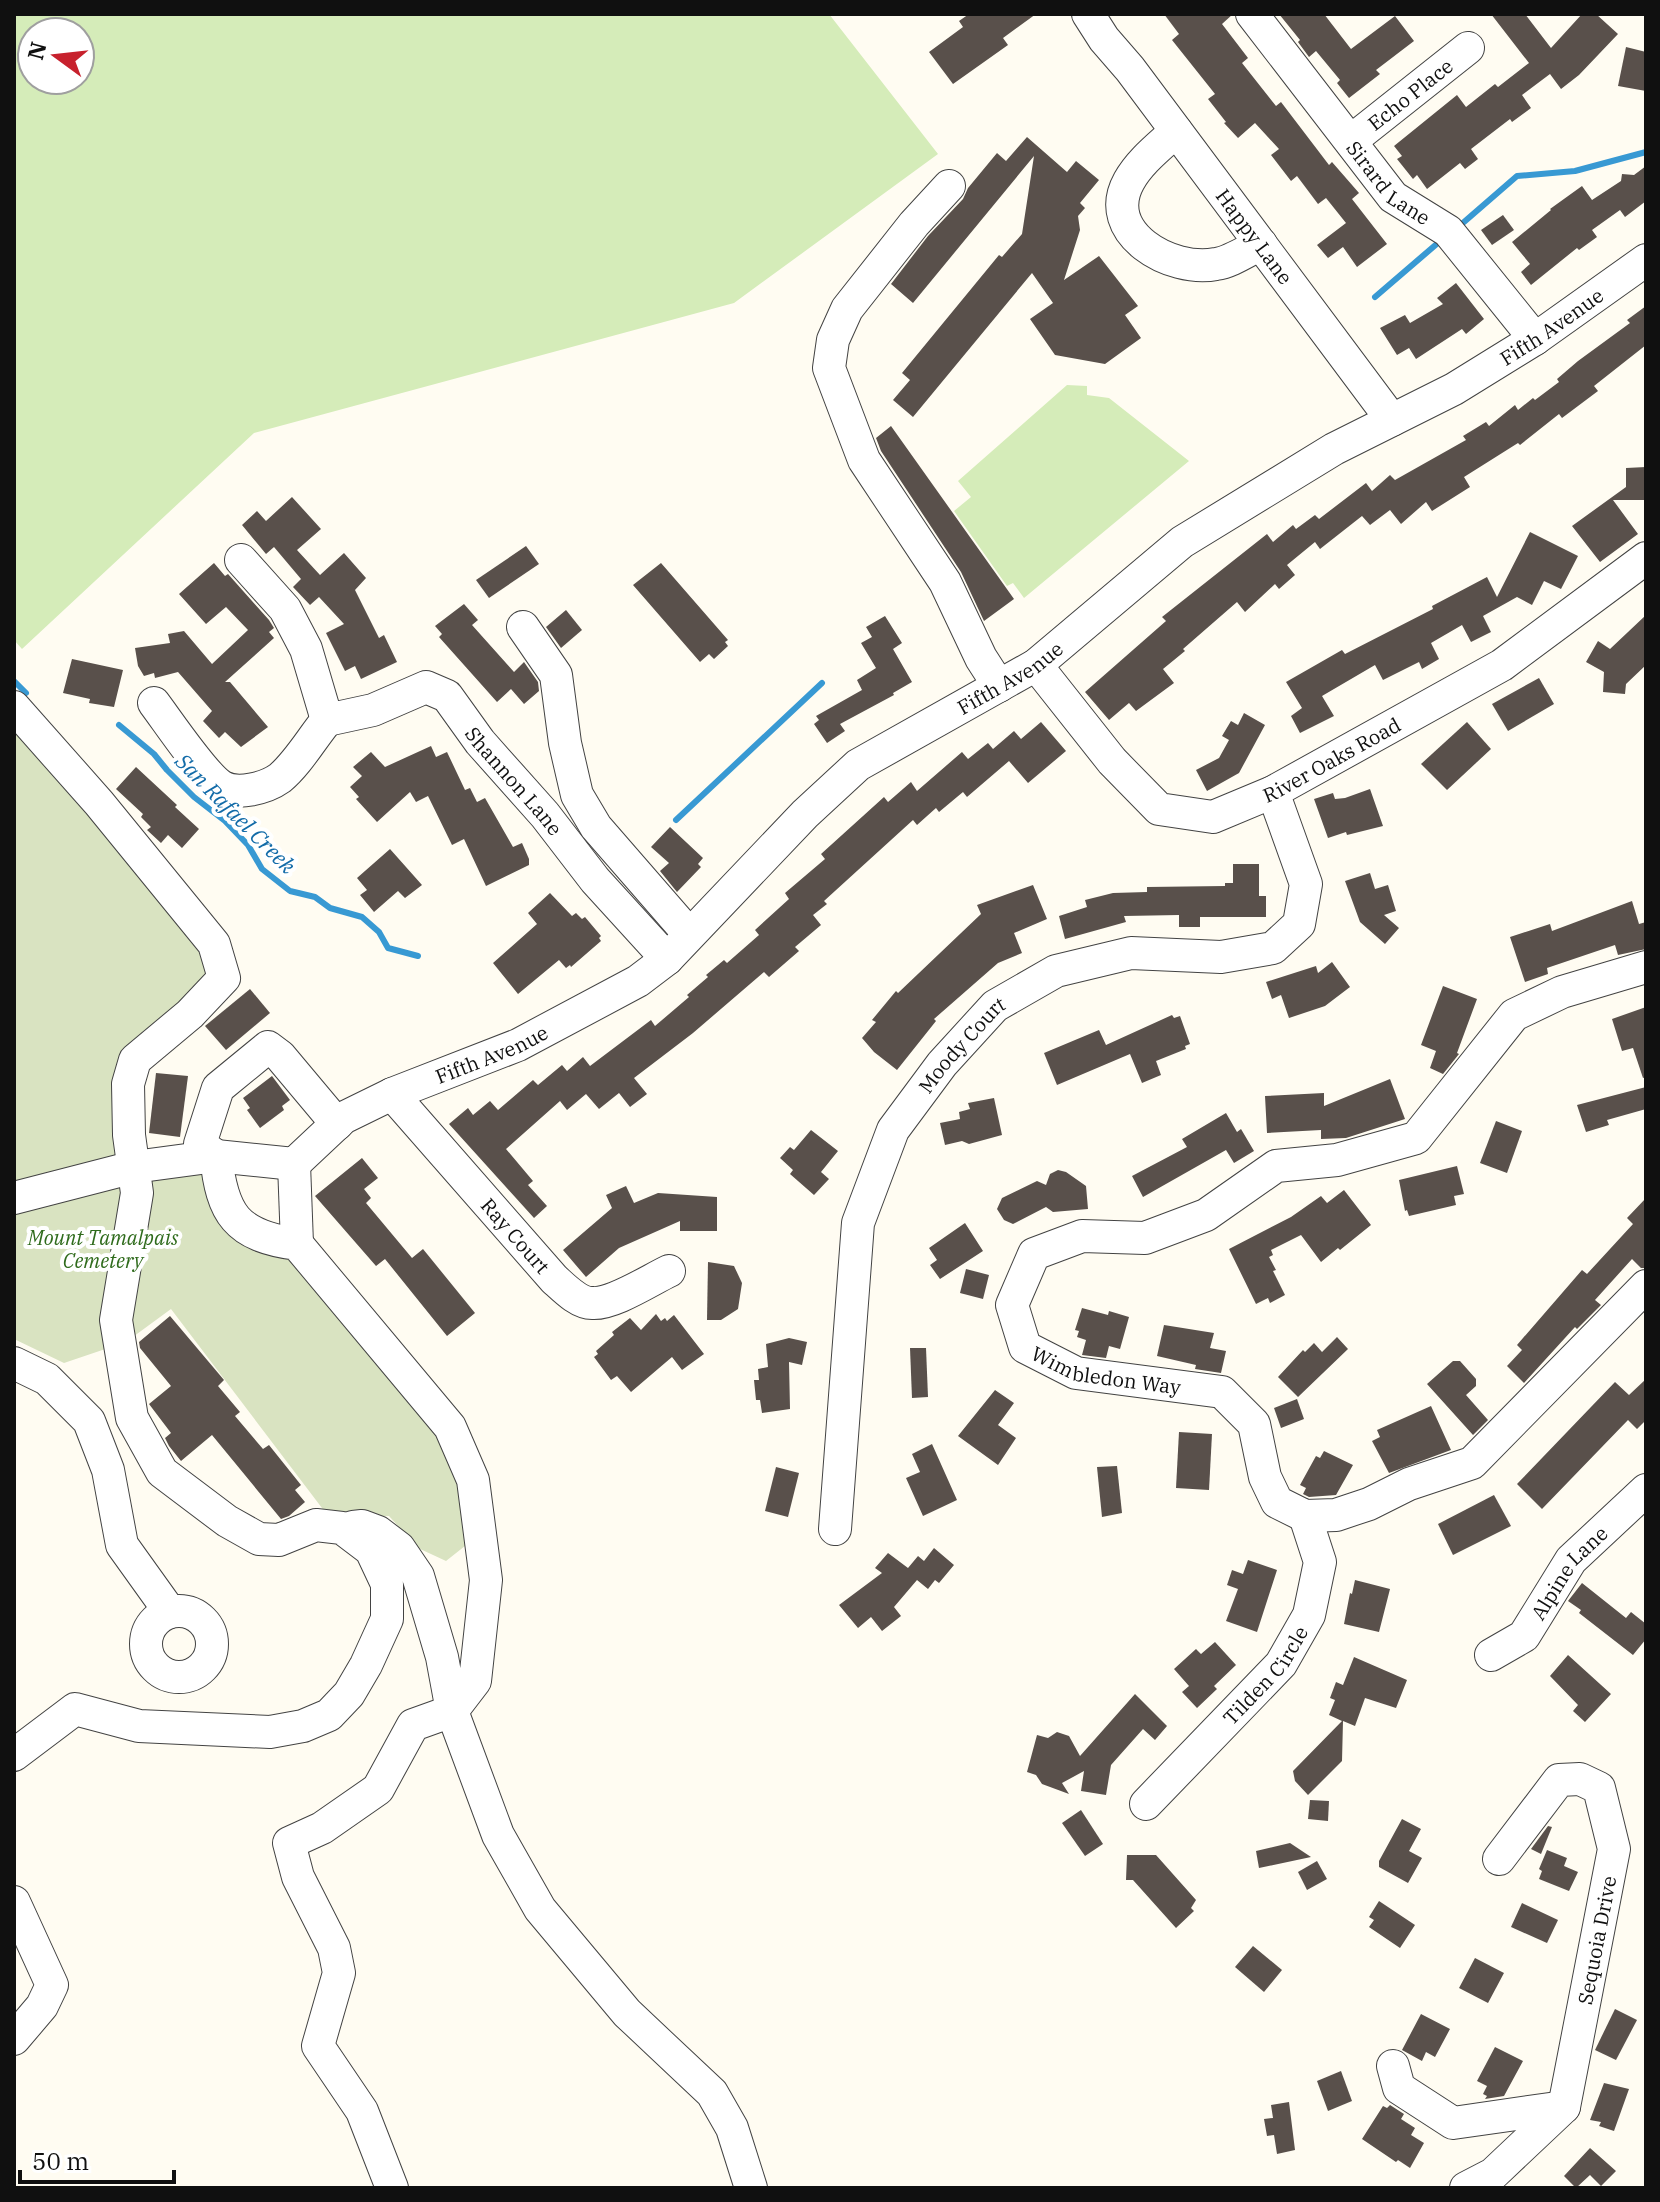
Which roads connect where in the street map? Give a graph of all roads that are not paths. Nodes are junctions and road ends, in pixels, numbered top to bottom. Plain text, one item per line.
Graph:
1 (1088, 14) edge
2 (1252, 14) edge
3 (1468, 48) dead end
4 (1176, 131) junction
5 (1352, 140) junction
6 (949, 186) dead end
7 (1261, 244) junction
8 (1646, 260) edge
9 (1535, 339) junction
10 (1392, 420) junction
11 (1646, 558) edge
12 (241, 560) dead end
13 (523, 627) dead end
14 (1036, 665) junction
15 (999, 686) junction
16 (154, 703) dead end
17 (14, 707) edge
18 (327, 720) junction
19 (1273, 792) junction
20 (689, 934) junction
21 (667, 959) junction
22 (1646, 967) edge
23 (389, 1096) junction
24 (337, 1124) junction
25 (216, 1156) junction
26 (294, 1164) junction
27 (134, 1167) junction
28 (14, 1198) edge
29 (297, 1244) junction
30 (669, 1271) dead end
31 (1646, 1286) edge
32 (14, 1363) edge
33 (1646, 1490) edge
34 (1305, 1516) junction
35 (342, 1528) junction
36 (835, 1529) dead end
37 (170, 1612) junction
38 (1491, 1655) dead end
39 (187, 1676) junction
40 (452, 1711) junction
41 (200, 1729) junction
42 (14, 1755) edge
43 (1146, 1804) dead end
44 (1499, 1859) dead end
45 (14, 1902) edge
46 (14, 2039) edge
47 (1393, 2066) dead end
48 (1564, 2107) junction
49 (392, 2188) edge
50 (751, 2188) edge
51 (1466, 2188) edge

1 - 4 street, Happy Lane
2 - 5 street, Sirard Lane
3 - 5 street, Echo Place
4 - 7 street, Happy Lane
4 - 7 street
5 - 9 street, Sirard Lane
6 - 15 street
7 - 10 street, Happy Lane
8 - 9 street, Fifth Avenue
9 - 10 street, Fifth Avenue
10 - 14 street, Fifth Avenue
11 - 19 street, River Oaks Road
12 - 18 street
13 - 20 street
14 - 15 street, Fifth Avenue
14 - 19 street, River Oaks Road
15 - 20 street, Fifth Avenue
16 - 18 street
17 - 27 street
18 - 21 street, Shannon Lane
19 - 36 street, Moody Court
20 - 21 street, Fifth Avenue
21 - 23 street, Fifth Avenue
22 - 34 street, Wimbledon Way
23 - 24 street, Fifth Avenue
23 - 30 street, Ray Court
24 - 25 street
24 - 26 street, Fifth Avenue
25 - 26 street
25 - 27 street
25 - 29 street
26 - 29 street
27 - 28 street
27 - 35 street
29 - 40 street
31 - 34 street
32 - 37 street
33 - 38 street, Alpine Lane
34 - 43 street, Tilden Circle
35 - 40 street
35 - 41 street
37 - 39 street
37 - 39 street
39 - 41 street
40 - 49 street
40 - 50 street
41 - 42 street
44 - 48 street, Sequoia Drive
45 - 46 street
47 - 48 street
48 - 51 street

